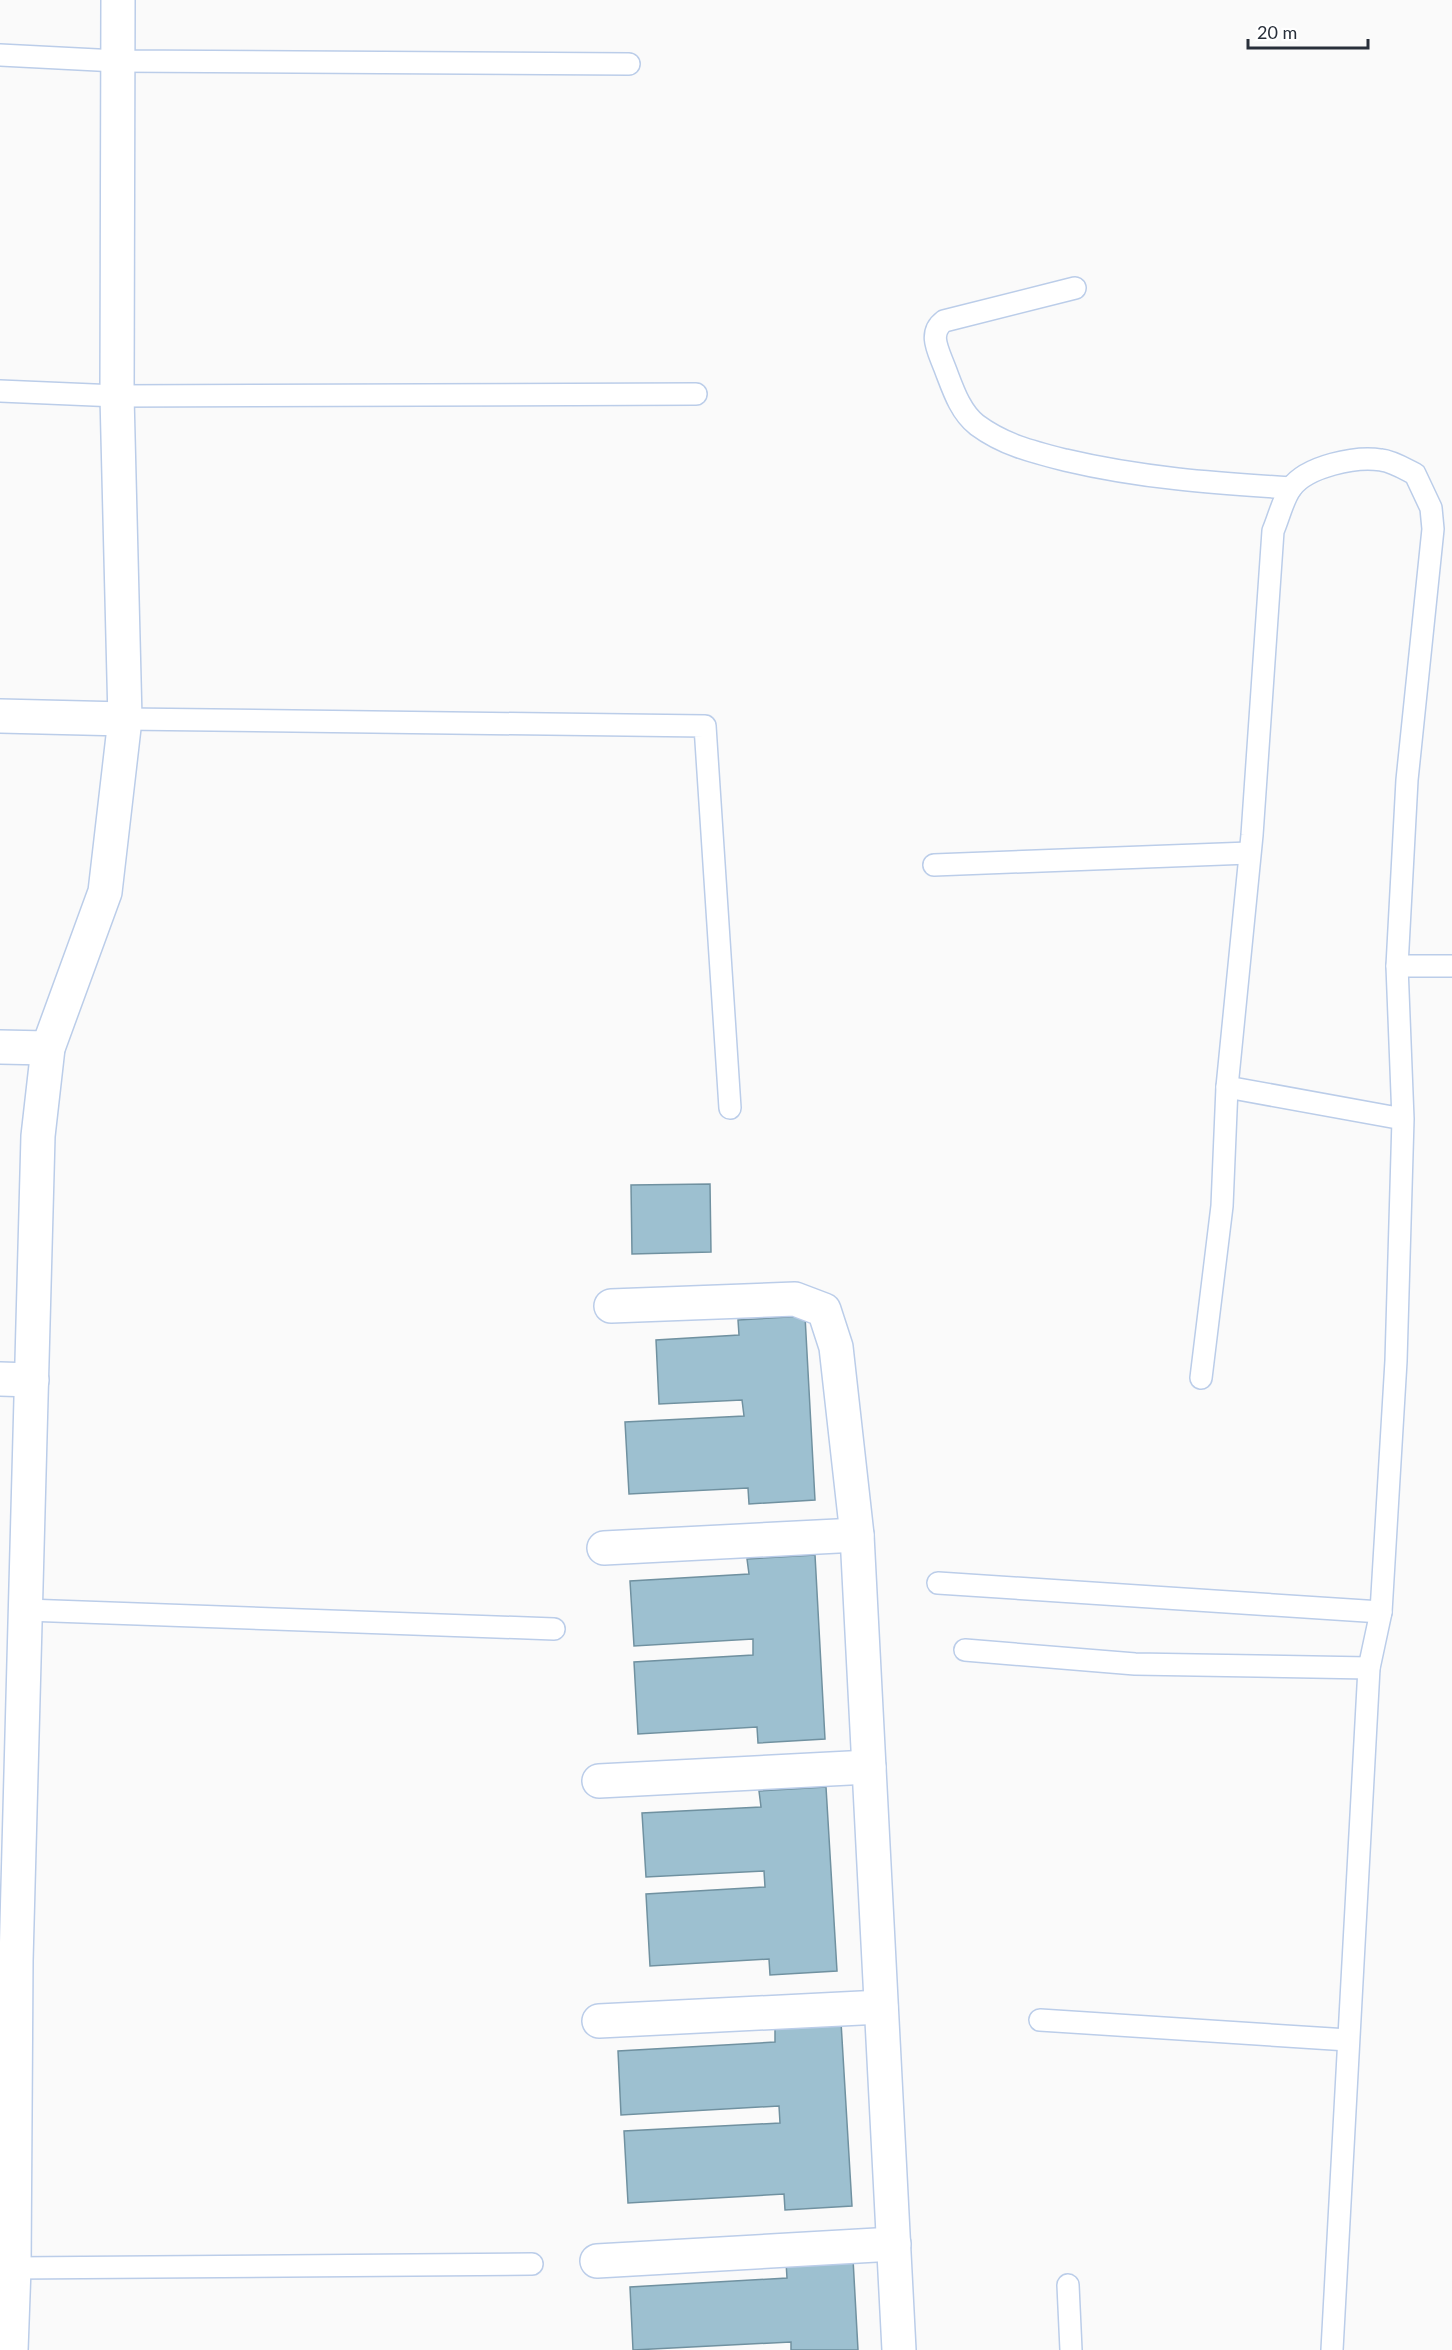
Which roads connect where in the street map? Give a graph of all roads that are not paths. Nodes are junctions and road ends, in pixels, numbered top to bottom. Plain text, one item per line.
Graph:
1 (118, 0) edge
2 (0, 55) edge
3 (117, 62) junction
4 (629, 64) dead end
5 (1075, 288) dead end
6 (0, 390) edge
7 (696, 394) dead end
8 (117, 396) junction
9 (1291, 488) junction
10 (0, 716) edge
11 (125, 719) junction
12 (1250, 852) junction
13 (934, 865) dead end
14 (1397, 966) junction
15 (1452, 966) edge
16 (0, 1047) edge
17 (48, 1048) junction
18 (1227, 1088) junction
19 (730, 1108) dead end
20 (1403, 1119) junction
21 (611, 1306) dead end
22 (1201, 1378) dead end
23 (0, 1379) edge
24 (32, 1380) junction
25 (857, 1536) junction
26 (603, 1548) dead end
27 (938, 1583) dead end
28 (26, 1610) junction
29 (1382, 1612) junction
30 (554, 1629) dead end
31 (965, 1650) dead end
32 (1369, 1668) junction
33 (11, 1726) edge
34 (869, 1767) junction
35 (599, 1781) dead end
36 (882, 2007) junction
37 (1040, 2020) dead end
38 (599, 2021) dead end
39 (1348, 2040) junction
40 (8, 2050) edge
41 (894, 2244) junction
42 (597, 2261) dead end
43 (532, 2264) dead end
44 (14, 2268) junction
45 (1068, 2285) dead end
46 (11, 2350) edge
47 (899, 2350) edge
48 (1071, 2350) edge
49 (1332, 2350) edge

1 - 3 street
2 - 3 lane
3 - 4 lane
3 - 8 street
5 - 9 lane
6 - 8 lane
7 - 8 lane
8 - 11 street
9 - 12 lane
9 - 14 lane
10 - 11 street
11 - 17 street
11 - 19 lane
12 - 13 lane
12 - 18 lane
14 - 15 lane
14 - 20 lane
16 - 17 street
17 - 24 street
18 - 20 lane
18 - 22 lane
20 - 29 lane
21 - 25 street
23 - 24 street
24 - 28 street
25 - 26 street
25 - 34 street
27 - 29 lane
28 - 30 lane
28 - 33 street
29 - 32 lane
31 - 32 lane
32 - 39 lane
33 - 40 street
34 - 35 street
34 - 36 street
36 - 38 street
36 - 41 street
37 - 39 lane
39 - 49 lane
40 - 44 street
41 - 42 street
41 - 47 street
43 - 44 lane
44 - 46 street
45 - 48 lane

